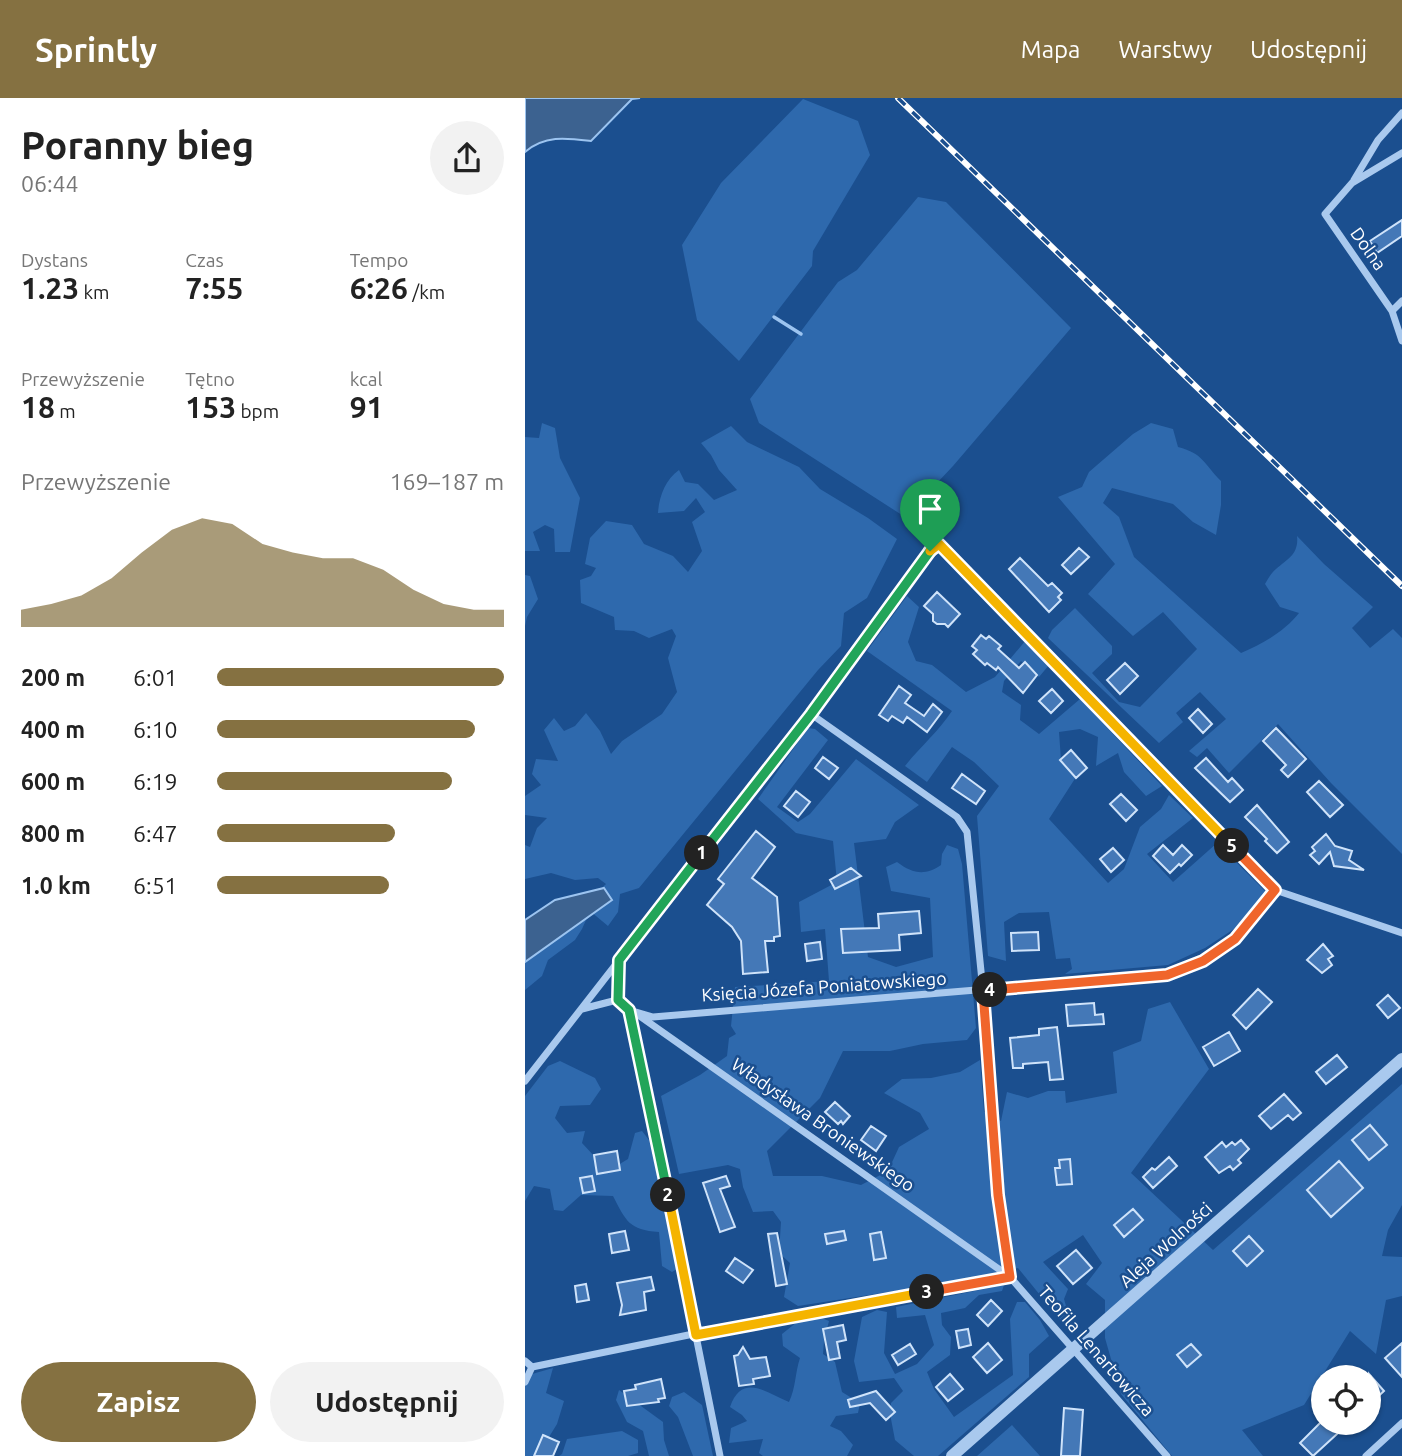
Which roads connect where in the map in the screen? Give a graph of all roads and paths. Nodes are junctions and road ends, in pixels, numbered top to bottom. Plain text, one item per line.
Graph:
1 (1402, 113) edge
2 (1402, 153) edge
3 (1352, 183) junction
4 (1402, 301) edge
5 (1392, 311) junction
6 (1402, 341) edge
7 (811, 714) junction
8 (1275, 890) junction
9 (1402, 933) edge
10 (619, 960) junction
11 (983, 991) junction
12 (618, 1000) junction
13 (581, 1009) junction
14 (629, 1010) junction
15 (1402, 1059) edge
16 (525, 1081) edge
17 (1010, 1277) junction
18 (696, 1335) junction
19 (1074, 1349) junction
20 (525, 1361) edge
21 (532, 1367) junction
22 (525, 1382) edge
23 (1402, 1423) edge
24 (720, 1456) edge
25 (952, 1456) edge
26 (1167, 1456) edge
27 (1366, 1456) edge

1 - 3 street
2 - 3 street
3 - 5 street, Dolna
4 - 5 street
5 - 6 street, Dolna
7 - 8 street
7 - 10 street
7 - 11 street
8 - 9 street
8 - 11 street, Księcia Józefa Poniatowskiego
10 - 12 street
10 - 13 street
11 - 14 street, Księcia Józefa Poniatowskiego
11 - 17 street
12 - 13 street
12 - 14 street, Władysława Broniewskiego
13 - 16 street
14 - 17 street, Władysława Broniewskiego
14 - 18 street
15 - 19 street, Aleja Wolności
17 - 18 street
17 - 19 street, Teofila Lenartowicza
18 - 21 street
18 - 24 street
19 - 25 street, Aleja Wolności
19 - 26 street, Teofila Lenartowicza
20 - 21 street
21 - 22 street
23 - 27 street

